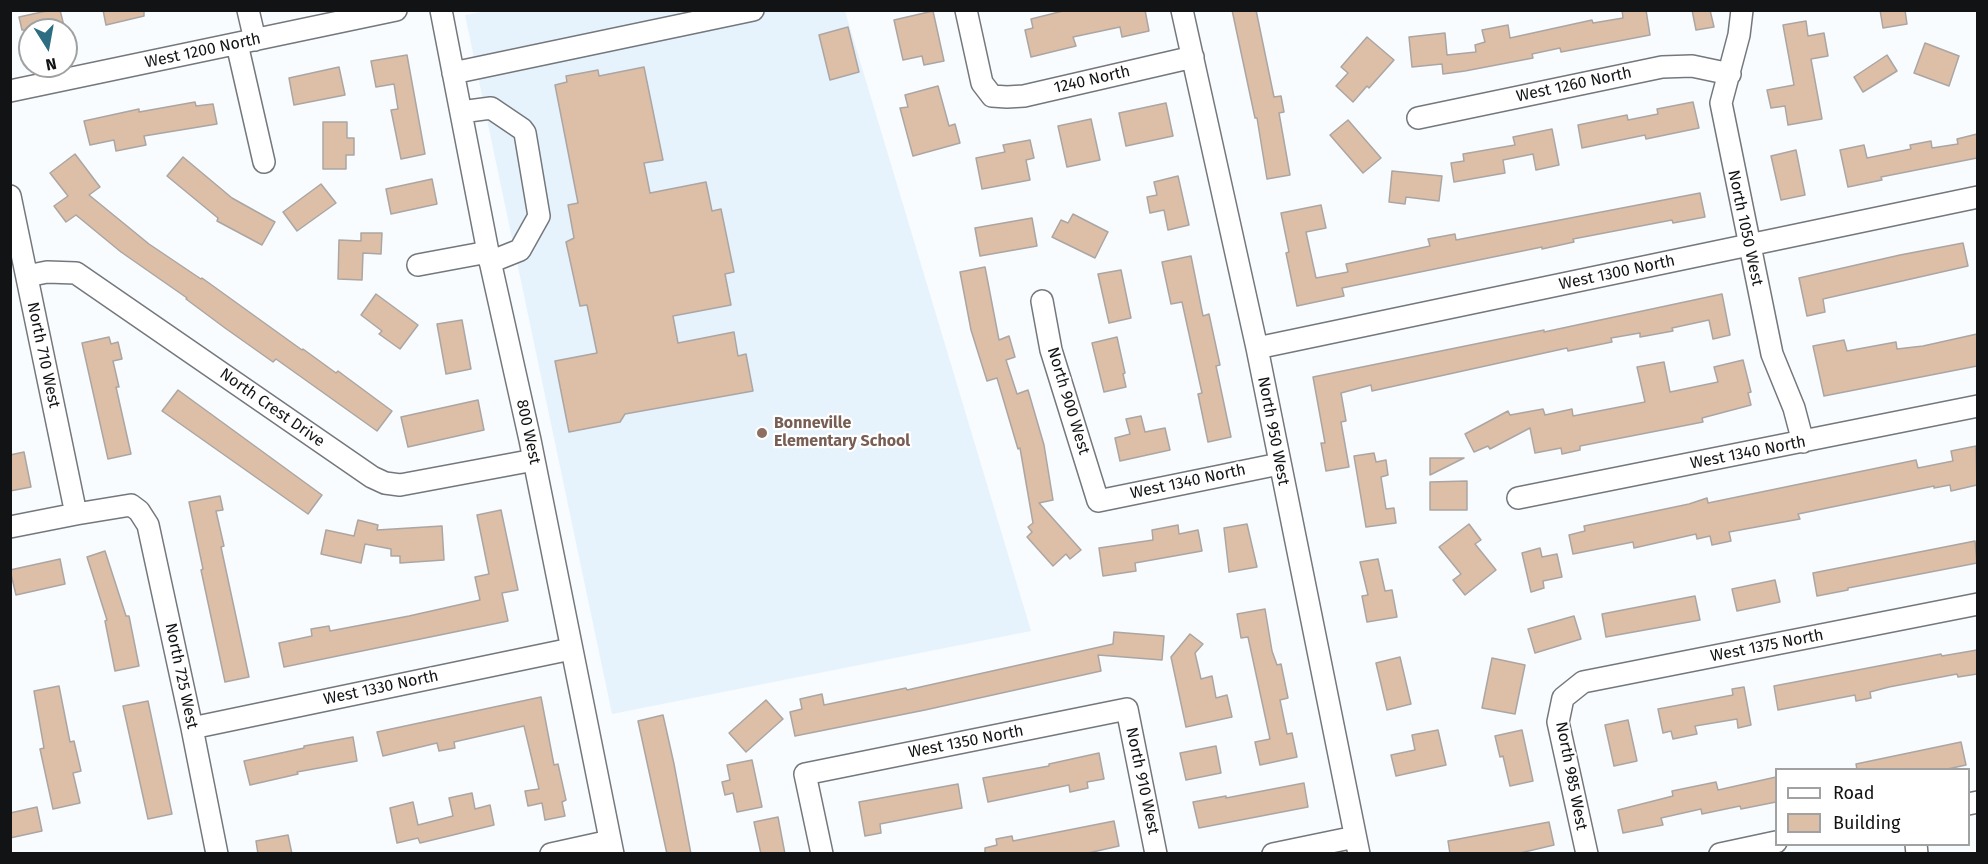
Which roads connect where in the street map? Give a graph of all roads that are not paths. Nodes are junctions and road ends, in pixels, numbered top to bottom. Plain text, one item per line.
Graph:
1 (248, 10) edge
2 (396, 10) edge
3 (441, 10) edge
4 (753, 10) edge
5 (966, 10) edge
6 (1182, 10) edge
7 (1742, 10) edge
8 (246, 42) junction
9 (1193, 57) junction
10 (453, 73) junction
11 (1730, 74) junction
12 (10, 91) edge
13 (461, 112) junction
14 (1418, 118) dead end
15 (264, 162) dead end
16 (10, 196) edge
17 (1977, 197) edge
18 (1748, 246) junction
19 (489, 257) junction
20 (418, 265) dead end
21 (27, 276) junction
22 (1042, 301) dead end
23 (1257, 348) junction
24 (1977, 406) edge
25 (1803, 442) junction
26 (534, 460) junction
27 (1279, 464) junction
28 (1518, 498) dead end
29 (1098, 501) joint
30 (76, 513) junction
31 (10, 527) edge
32 (1977, 604) edge
33 (571, 649) junction
34 (1563, 698) joint
35 (1127, 709) joint
36 (192, 728) junction
37 (1775, 842) edge
38 (1357, 845) edge
39 (612, 847) edge
40 (217, 854) edge
41 (551, 854) edge
42 (822, 854) edge
43 (1156, 854) edge
44 (1273, 854) edge
45 (1587, 854) edge
46 (1720, 854) edge

1 - 8 street
2 - 8 street, West 1200 North
3 - 10 street, 800 West
4 - 10 street
5 - 9 street, 1240 North
6 - 9 street, North 950 West
7 - 11 street, North 1050 West
8 - 12 street, West 1200 North
8 - 15 street
9 - 23 street, North 950 West
10 - 13 street, 800 West
11 - 14 street, West 1260 North
11 - 18 street, North 1050 West
13 - 19 street, 800 West
13 - 19 street
16 - 21 street, North 710 West
17 - 18 street, West 1300 North
18 - 23 street, West 1300 North
18 - 25 street, North 1050 West
19 - 20 street
19 - 26 street, 800 West
21 - 26 street, North Crest Drive
21 - 30 street, North 710 West
22 - 29 street, North 900 West
23 - 27 street, North 950 West
24 - 25 street, West 1340 North
25 - 28 street, West 1340 North
26 - 33 street, 800 West
27 - 29 street, West 1340 North
27 - 38 street, North 950 West
30 - 31 street
30 - 36 street, North 725 West
32 - 34 street, West 1375 North
33 - 36 street, West 1330 North
33 - 39 street, 800 West
34 - 45 street, North 985 West
35 - 42 street, West 1350 North
35 - 43 street, North 910 West
36 - 40 street, North 725 West
37 - 46 street
38 - 44 street
39 - 41 street

